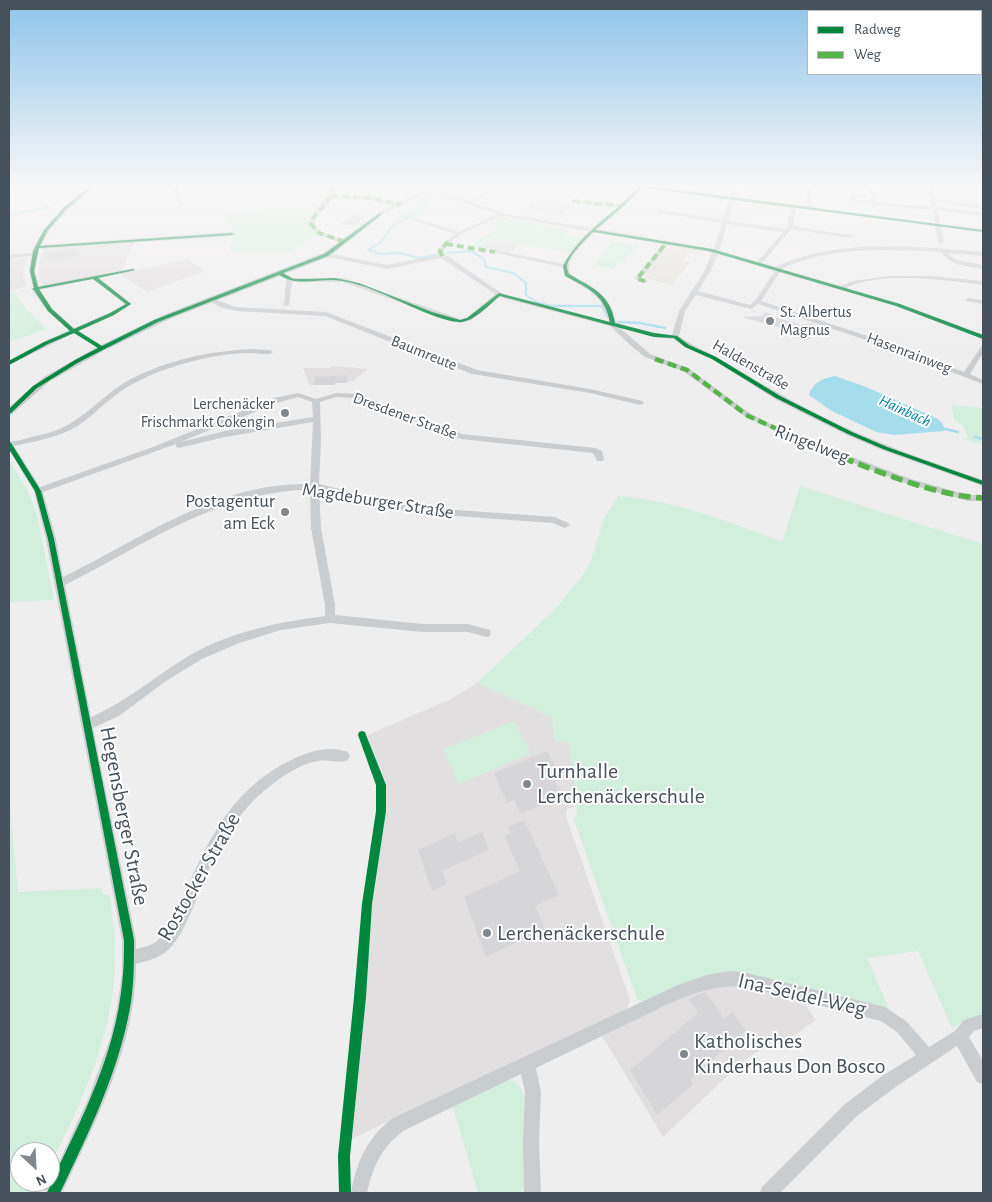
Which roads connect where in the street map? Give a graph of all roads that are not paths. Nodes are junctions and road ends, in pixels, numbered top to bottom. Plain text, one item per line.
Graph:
1 (39, 242) edge
2 (100, 242) edge
3 (345, 242) edge
4 (449, 242) edge
5 (582, 242) edge
6 (667, 242) joint
7 (719, 242) edge
8 (778, 242) edge
9 (37, 246) junction
10 (943, 250) junction
11 (716, 251) junction
12 (495, 252) dead end
13 (34, 254) junction
14 (983, 254) edge
15 (326, 255) junction
16 (442, 256) junction
17 (9, 257) edge
18 (759, 263) junction
19 (565, 266) junction
20 (983, 267) edge
21 (777, 269) junction
22 (133, 270) dead end
23 (280, 274) junction
24 (95, 278) junction
25 (289, 280) junction
26 (645, 281) dead end
27 (983, 283) edge
28 (841, 288) junction
29 (34, 289) junction
30 (693, 292) junction
31 (499, 294) junction
32 (211, 300) junction
33 (968, 300) dead end
34 (757, 302) junction
35 (983, 302) edge
36 (286, 305) dead end
37 (613, 325) junction
38 (74, 330) junction
39 (675, 337) junction
40 (983, 337) edge
41 (102, 348) junction
42 (983, 348) edge
43 (270, 352) dead end
44 (9, 363) edge
45 (966, 375) junction
46 (983, 382) edge
47 (316, 401) junction
48 (640, 403) dead end
49 (9, 412) edge
50 (316, 419) junction
51 (225, 434) junction
52 (184, 437) junction
53 (9, 445) edge
54 (156, 449) junction
55 (600, 459) dead end
56 (983, 483) edge
57 (315, 487) junction
58 (38, 491) junction
59 (983, 498) edge
60 (565, 525) dead end
61 (61, 582) junction
62 (330, 619) junction
63 (486, 633) dead end
64 (89, 724) junction
65 (344, 756) dead end
66 (130, 958) junction
67 (983, 1021) edge
68 (960, 1036) junction
69 (928, 1056) junction
70 (527, 1063) junction
71 (983, 1076) edge
72 (53, 1193) edge
73 (359, 1193) edge
74 (533, 1193) edge
75 (768, 1193) edge

1 - 9 street
2 - 9 street
3 - 15 main road
4 - 16 street
5 - 19 street
6 - 11 street
6 - 26 street
7 - 11 street
8 - 18 street
9 - 13 street
10 - 14 street
10 - 20 street
10 - 21 street
11 - 18 street
11 - 30 street
12 - 19 street
13 - 17 street
13 - 29 street
15 - 16 street
15 - 23 main road
16 - 31 street, Haldenstraße
18 - 21 street
19 - 37 street
21 - 28 street
21 - 34 street
22 - 24 street
23 - 25 street
23 - 32 main road
24 - 29 street
24 - 38 street
25 - 31 street
25 - 36 street
27 - 28 street
28 - 40 street
29 - 38 street
30 - 34 street, Hasenrainweg
30 - 39 street
31 - 37 street, Haldenstraße
32 - 41 main road
32 - 48 street, Baumreute
33 - 35 street
34 - 45 street, Hasenrainweg
37 - 39 street, Haldenstraße
37 - 59 street, Ringelweg
38 - 41 street
38 - 44 street
39 - 56 street, Haldenstraße
41 - 49 main road
42 - 45 street
43 - 53 street
45 - 46 street, Hasenrainweg
47 - 50 street
47 - 52 street, Dresdener Straße
47 - 55 street, Dresdener Straße
50 - 51 street, Dresdener Straße
50 - 57 street
51 - 52 street, Dresdener Straße
51 - 54 street, Dresdener Straße
52 - 54 street, Dresdener Straße
53 - 58 street, Hegensberger Straße
54 - 58 street, Dresdener Straße
57 - 60 street, Magdeburger Straße
57 - 61 street, Magdeburger Straße
57 - 62 street
58 - 61 street, Hegensberger Straße
61 - 64 street, Hegensberger Straße
62 - 63 street
62 - 64 street
64 - 66 street, Hegensberger Straße
65 - 66 street, Rostocker Straße
66 - 72 street, Hegensberger Straße
67 - 68 street
68 - 69 street
68 - 71 street
69 - 70 street, Ina-Seidel-Weg
69 - 75 street
70 - 73 street, Ina-Seidel-Weg
70 - 74 street

